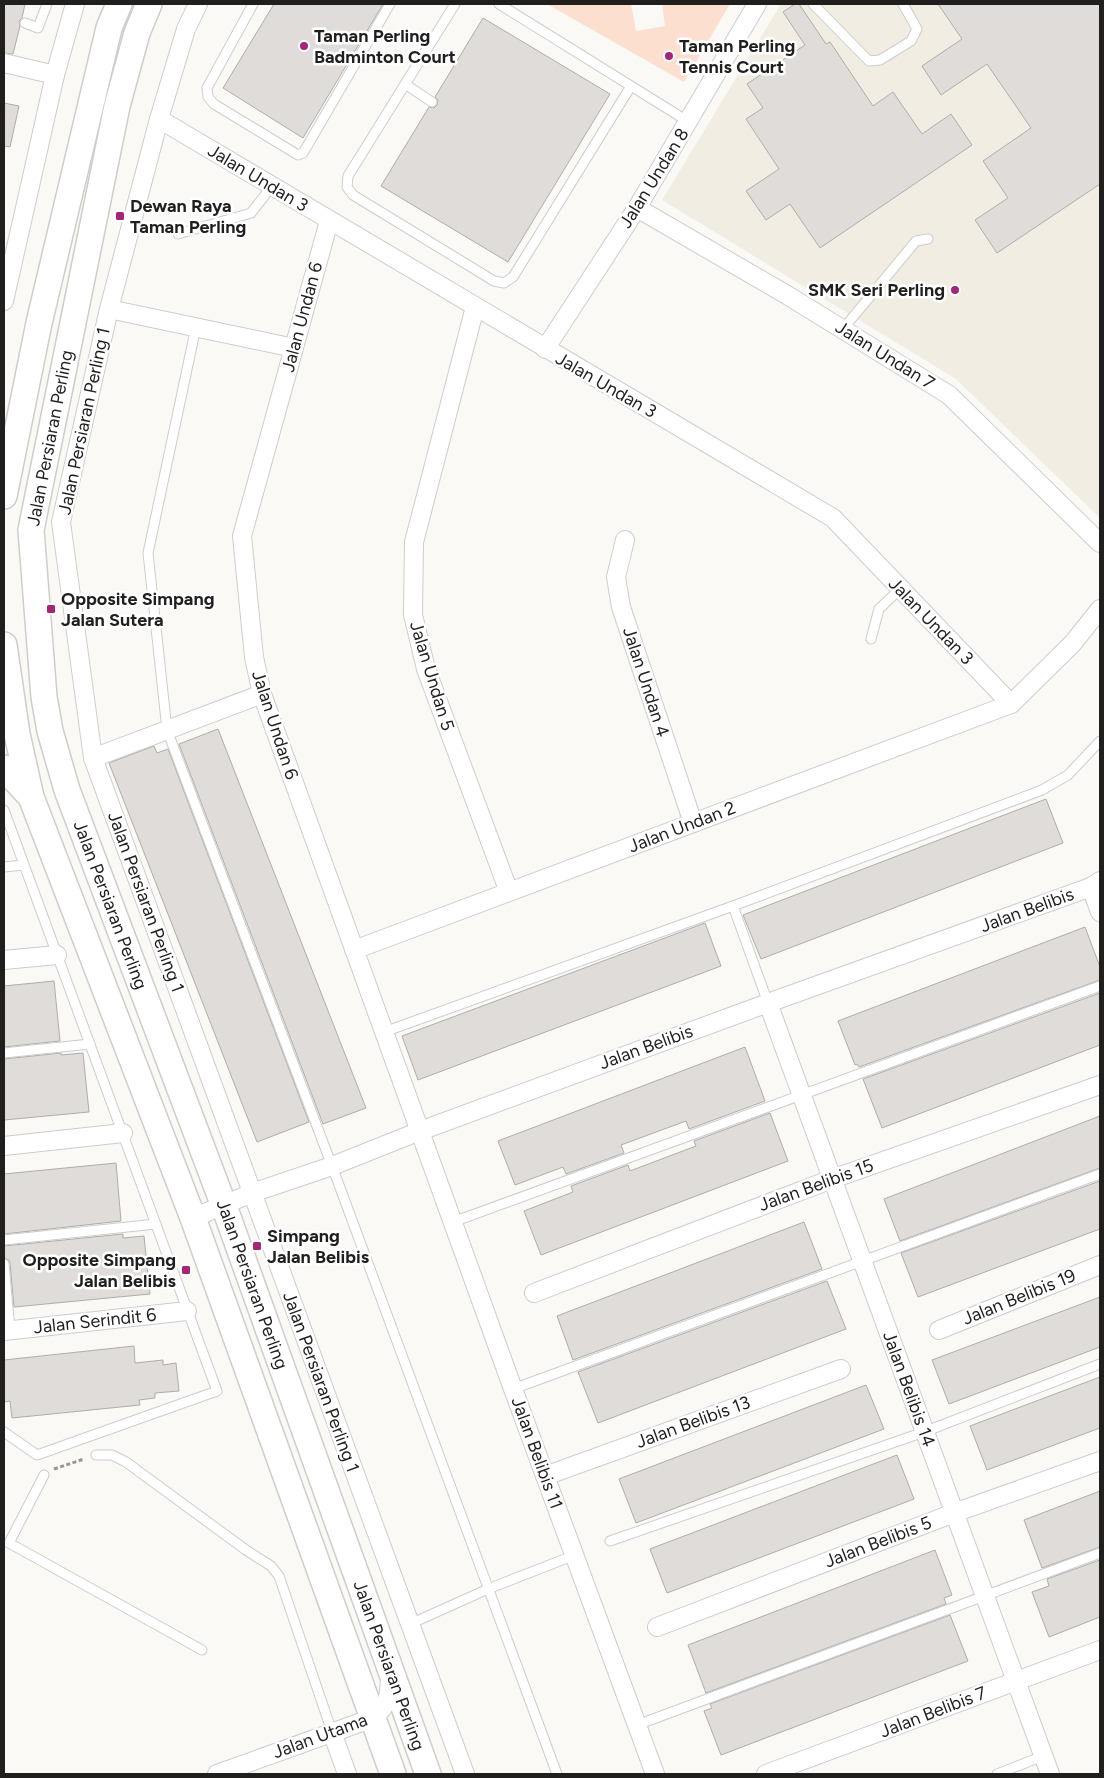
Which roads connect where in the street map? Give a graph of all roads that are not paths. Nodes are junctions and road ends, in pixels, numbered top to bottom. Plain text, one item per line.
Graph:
1 (47, 4) edge
2 (75, 4) edge
3 (119, 4) edge
4 (149, 4) edge
5 (198, 4) edge
6 (253, 4) edge
7 (390, 4) edge
8 (455, 4) edge
9 (499, 4) edge
10 (757, 4) edge
11 (813, 4) edge
12 (903, 4) edge
13 (25, 23) dead end
14 (4, 63) edge
15 (55, 75) junction
16 (404, 84) junction
17 (631, 86) junction
18 (432, 102) dead end
19 (160, 119) junction
20 (689, 122) junction
21 (272, 186) junction
22 (637, 208) junction
23 (329, 220) junction
24 (178, 234) dead end
25 (928, 240) dead end
26 (4, 301) edge
27 (475, 307) junction
28 (109, 309) junction
29 (196, 327) junction
30 (843, 329) junction
31 (294, 348) junction
32 (545, 349) junction
33 (4, 496) edge
34 (625, 540) dead end
35 (1100, 543) edge
36 (900, 588) junction
37 (1100, 609) edge
38 (871, 639) dead end
39 (4, 645) edge
40 (262, 694) junction
41 (44, 697) junction
42 (8, 701) edge
43 (1011, 704) junction
44 (167, 730) junction
45 (50, 731) junction
46 (10, 735) edge
47 (1100, 741) edge
48 (93, 758) junction
49 (4, 768) edge
50 (31, 797) junction
51 (4, 810) edge
52 (693, 823) junction
53 (24, 865) junction
54 (4, 867) edge
55 (1096, 884) edge
56 (509, 892) junction
57 (733, 906) junction
58 (1100, 912) edge
59 (354, 950) junction
60 (56, 955) junction
61 (4, 960) edge
62 (1100, 986) edge
63 (768, 1003) junction
64 (384, 1032) junction
65 (90, 1044) junction
66 (4, 1053) edge
67 (1100, 1085) edge
68 (801, 1094) junction
69 (420, 1130) junction
70 (123, 1133) junction
71 (4, 1146) edge
72 (332, 1166) junction
73 (1100, 1174) edge
74 (832, 1179) junction
75 (252, 1194) junction
76 (224, 1206) junction
77 (193, 1218) junction
78 (453, 1222) junction
79 (156, 1224) junction
80 (4, 1240) edge
81 (862, 1262) junction
82 (4, 1264) edge
83 (1100, 1265) edge
84 (534, 1293) dead end
85 (187, 1312) junction
86 (7, 1330) edge
87 (938, 1330) dead end
88 (1100, 1364) edge
89 (841, 1369) dead end
90 (513, 1389) junction
91 (4, 1432) edge
92 (924, 1432) junction
93 (96, 1455) road end
94 (1100, 1461) edge
95 (44, 1475) road end
96 (545, 1476) junction
97 (954, 1513) junction
98 (610, 1541) dead end
99 (6, 1542) edge
100 (1100, 1553) edge
101 (575, 1555) junction
102 (488, 1589) junction
103 (985, 1596) junction
104 (410, 1624) junction
105 (657, 1627) dead end
106 (202, 1650) dead end
107 (1100, 1650) edge
108 (391, 1670) junction
109 (1016, 1681) junction
110 (373, 1718) junction
111 (637, 1725) junction
112 (332, 1732) junction
113 (1043, 1756) junction
114 (217, 1774) edge
115 (347, 1774) edge
116 (393, 1774) edge
117 (428, 1774) edge
118 (465, 1774) edge
119 (556, 1774) edge
120 (655, 1774) edge
121 (766, 1774) edge
122 (997, 1774) edge
123 (1050, 1774) edge

1 - 13 lane
2 - 15 street
3 - 33 main road, Jalan Persiaran Perling
4 - 41 main road, Jalan Persiaran Perling
5 - 19 street, Jalan Persiaran Perling 1
6 - 7 lane
8 - 16 lane
9 - 17 lane
10 - 20 street, Jalan Undan 8
11 - 12 lane
14 - 15 street
15 - 26 street
16 - 17 lane
16 - 18 lane
17 - 20 lane
19 - 21 street, Jalan Undan 3
19 - 28 street, Jalan Persiaran Perling 1
20 - 22 street, Jalan Undan 8
21 - 23 street, Jalan Undan 3
21 - 24 lane
22 - 30 street, Jalan Undan 7
22 - 32 street, Jalan Undan 8
23 - 27 street, Jalan Undan 3
23 - 31 street, Jalan Undan 6
25 - 30 lane
27 - 32 street, Jalan Undan 3
27 - 56 street, Jalan Undan 5
28 - 29 street
28 - 48 street, Jalan Persiaran Perling 1
29 - 31 street
29 - 44 lane
30 - 35 street, Jalan Undan 7
31 - 40 street, Jalan Undan 6
32 - 36 street, Jalan Undan 3
34 - 52 street, Jalan Undan 4
36 - 38 lane
36 - 43 street, Jalan Undan 3
37 - 43 street
39 - 42 main road, Jalan Persiaran Perling
40 - 44 street
40 - 59 street, Jalan Undan 6
41 - 42 main road
41 - 45 main road, Jalan Persiaran Perling
42 - 46 main road, Jalan Persiaran Perling
43 - 52 street, Jalan Undan 2
44 - 48 street
44 - 72 lane
45 - 46 main road
45 - 76 main road, Jalan Persiaran Perling
46 - 50 main road, Jalan Persiaran Perling
47 - 57 lane
48 - 75 street, Jalan Persiaran Perling 1
49 - 50 main road
50 - 77 main road, Jalan Persiaran Perling
51 - 53 lane
52 - 56 street, Jalan Undan 2
53 - 54 lane
53 - 60 lane
55 - 58 street
55 - 63 street, Jalan Belibis
56 - 59 street, Jalan Undan 2
57 - 63 lane
57 - 64 lane
59 - 64 street, Jalan Undan 6
60 - 61 street
60 - 65 lane
62 - 68 lane
63 - 68 street, Jalan Belibis 14
63 - 69 street, Jalan Belibis
64 - 69 street, Jalan Undan 6
65 - 66 lane
65 - 70 lane
67 - 74 street, Jalan Belibis 15
68 - 74 street, Jalan Belibis 14
68 - 78 lane
69 - 72 street, Jalan Belibis
69 - 78 street, Jalan Belibis 11
70 - 71 street
70 - 79 lane
72 - 75 street, Jalan Belibis
72 - 102 lane
73 - 81 lane
74 - 81 street, Jalan Belibis 14
74 - 84 street, Jalan Belibis 15
75 - 76 street, Jalan Belibis
75 - 104 street, Jalan Persiaran Perling 1
76 - 77 street, Jalan Belibis
76 - 108 main road, Jalan Persiaran Perling
77 - 110 main road, Jalan Persiaran Perling
78 - 90 street, Jalan Belibis 11
79 - 80 lane
79 - 85 lane
81 - 90 lane
81 - 92 street, Jalan Belibis 14
82 - 86 lane
83 - 87 street, Jalan Belibis 19
85 - 86 street, Jalan Serindit 6
85 - 91 lane
88 - 92 lane
89 - 96 street, Jalan Belibis 13
90 - 96 street, Jalan Belibis 11
92 - 97 street, Jalan Belibis 14
92 - 98 lane
93 - 112 lane
94 - 97 street, Jalan Belibis 5
95 - 99 lane
96 - 101 street, Jalan Belibis 11
97 - 103 street, Jalan Belibis 14
97 - 105 street, Jalan Belibis 5
99 - 106 lane
100 - 103 lane
101 - 102 lane
101 - 111 street, Jalan Belibis 11
102 - 104 lane
102 - 119 lane
103 - 109 street, Jalan Belibis 14
103 - 111 lane
104 - 118 street, Jalan Persiaran Perling 1
107 - 109 street, Jalan Belibis 7
108 - 110 street, Jalan Utama
108 - 117 main road, Jalan Persiaran Perling
109 - 113 street, Jalan Belibis 14
109 - 121 street, Jalan Belibis 7
110 - 112 street, Jalan Utama
110 - 116 main road, Jalan Persiaran Perling
111 - 120 street, Jalan Belibis 11
112 - 114 street, Jalan Utama
112 - 115 street
113 - 122 lane
113 - 123 street, Jalan Belibis 14

